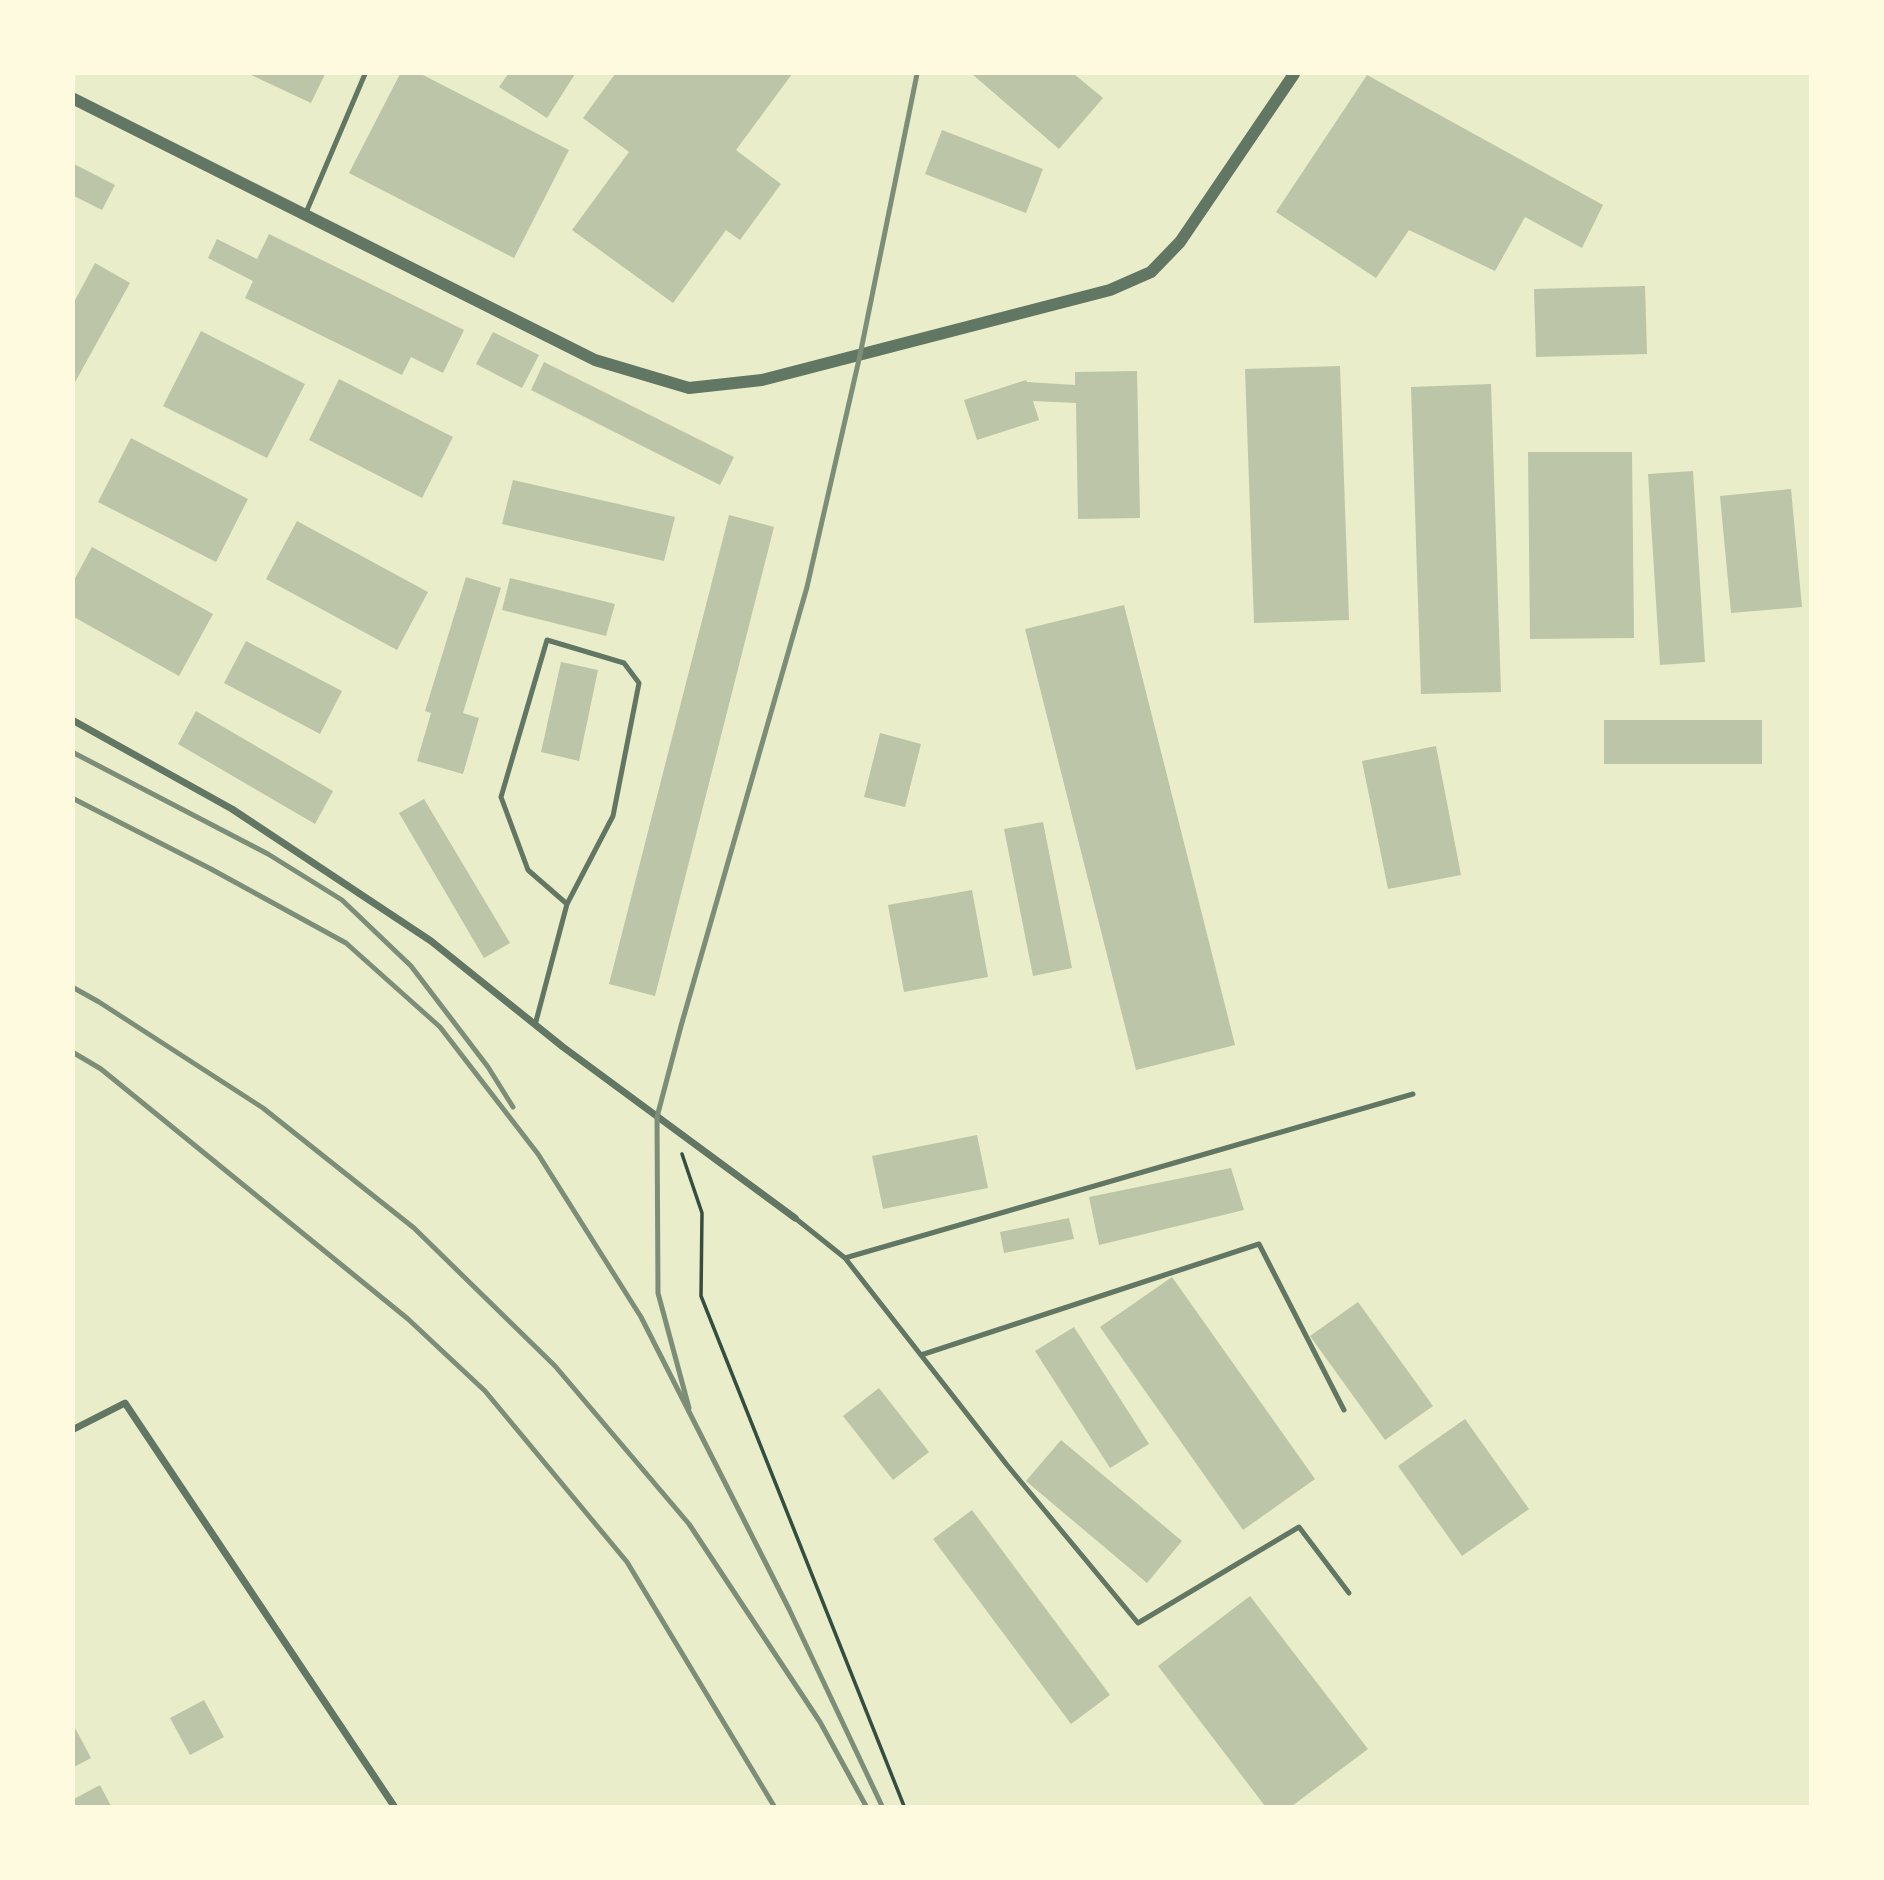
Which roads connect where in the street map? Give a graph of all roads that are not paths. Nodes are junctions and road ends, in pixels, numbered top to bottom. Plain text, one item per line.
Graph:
1 (365, 74) edge
2 (1294, 74) edge
3 (74, 99) edge
4 (305, 215) junction
5 (74, 721) edge
6 (567, 904) junction
7 (535, 1025) junction
8 (1413, 1094) dead end
9 (795, 1218) joint
10 (845, 1258) junction
11 (921, 1355) junction
12 (1344, 1410) dead end
13 (74, 1429) edge
14 (1349, 1593) dead end
15 (394, 1807) edge

1 - 4 lane
2 - 4 street
3 - 4 street
5 - 7 street
6 - 6 lane
6 - 7 lane
7 - 9 street
8 - 10 lane
9 - 10 lane
10 - 11 lane
11 - 12 lane
11 - 14 lane
13 - 15 street

